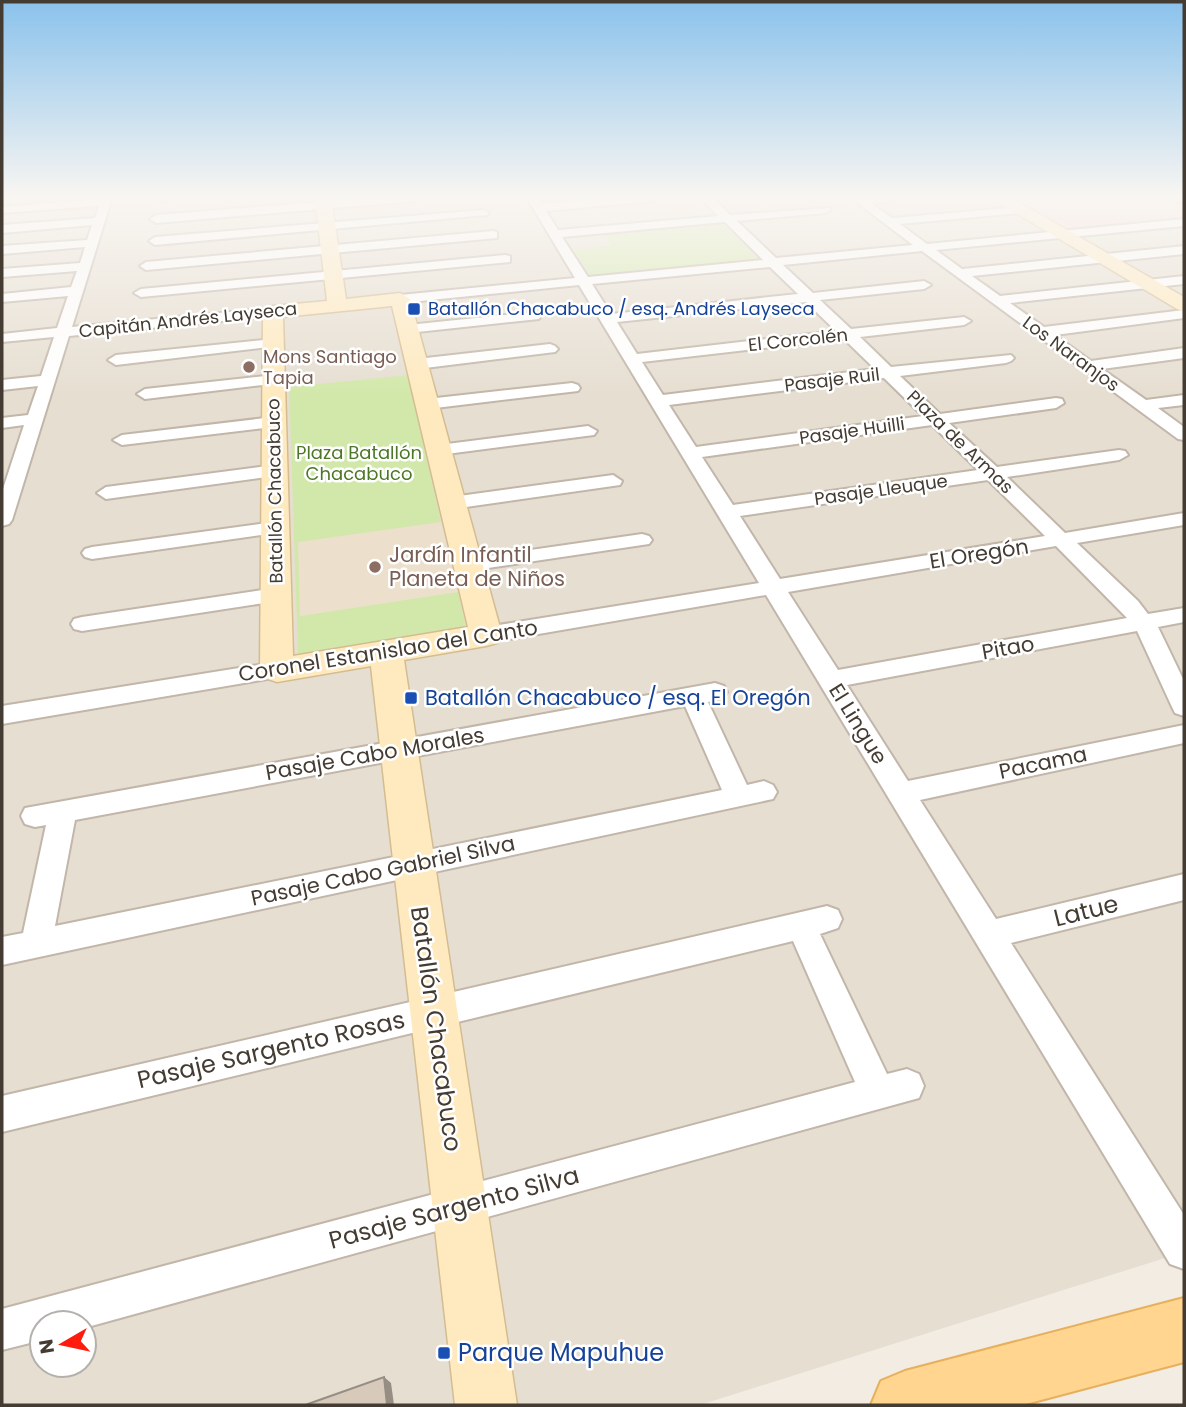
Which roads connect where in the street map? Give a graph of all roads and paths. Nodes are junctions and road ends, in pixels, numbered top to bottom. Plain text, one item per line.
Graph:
1 (172, 264) junction
2 (176, 264) edge
3 (332, 264) edge
4 (458, 264) edge
5 (573, 264) edge
6 (756, 264) edge
7 (775, 264) edge
8 (947, 264) edge
9 (1048, 264) edge
10 (1112, 264) edge
11 (85, 266) joint
12 (146, 266) dead end
13 (2, 273) edge
14 (960, 273) junction
15 (333, 275) junction
16 (1184, 279) edge
17 (583, 281) junction
18 (1147, 284) junction
19 (924, 285) dead end
20 (77, 291) junction
21 (167, 291) junction
22 (141, 293) dead end
23 (809, 297) junction
24 (2, 298) edge
25 (400, 299) junction
26 (998, 300) junction
27 (337, 305) junction
28 (1184, 305) edge
29 (273, 312) junction
30 (1184, 314) edge
31 (534, 316) dead end
32 (607, 319) junction
33 (964, 321) dead end
34 (408, 329) junction
35 (63, 332) junction
36 (1041, 332) junction
37 (848, 335) junction
38 (2, 338) edge
39 (273, 343) junction
40 (550, 349) dead end
41 (1184, 354) edge
42 (1006, 358) dead end
43 (632, 359) junction
44 (116, 360) dead end
45 (417, 364) junction
46 (1088, 366) junction
47 (888, 373) junction
48 (48, 380) junction
49 (274, 380) junction
50 (2, 385) edge
51 (572, 388) dead end
52 (145, 394) dead end
53 (1184, 400) edge
54 (658, 401) junction
55 (1056, 403) dead end
56 (427, 404) junction
57 (1143, 405) junction
58 (35, 419) junction
59 (937, 419) junction
60 (274, 422) junction
61 (2, 423) edge
62 (588, 431) dead end
63 (1184, 435) edge
64 (122, 440) dead end
65 (439, 450) junction
66 (690, 453) junction
67 (1119, 455) dead end
68 (11, 464) edge
69 (275, 471) junction
70 (993, 473) junction
71 (613, 481) dead end
72 (107, 493) dead end
73 (452, 503) junction
74 (727, 512) junction
75 (3, 515) edge
76 (1184, 519) edge
77 (275, 528) junction
78 (642, 540) dead end
79 (1062, 540) junction
80 (92, 553) dead end
81 (468, 565) junction
82 (773, 587) junction
83 (276, 595) junction
84 (1184, 615) edge
85 (1145, 623) junction
86 (82, 624) dead end
87 (486, 635) junction
88 (386, 652) junction
89 (277, 670) junction
90 (831, 680) junction
91 (1184, 707) edge
92 (2, 715) edge
93 (1184, 734) edge
94 (399, 749) junction
95 (901, 793) junction
96 (751, 795) joint
97 (414, 865) junction
98 (1184, 887) edge
99 (989, 935) junction
100 (36, 944) junction
101 (2, 951) edge
102 (434, 1012) junction
103 (892, 1090) joint
104 (2, 1114) edge
105 (460, 1207) junction
106 (1184, 1250) edge
107 (2, 1330) edge
108 (1184, 1330) edge
109 (486, 1405) edge
110 (905, 1405) edge

1 - 2 street
1 - 12 street
1 - 21 street
3 - 15 street
4 - 15 street
5 - 17 street, El Lingue
6 - 17 street, Capitán Andrés Layseca
7 - 23 street, Plaza de Armas
8 - 14 street, Los Naranjos
9 - 14 street
10 - 18 street
11 - 13 street
11 - 20 street
14 - 26 street, Los Naranjos
15 - 21 street
15 - 27 street
16 - 18 street
17 - 25 street, Capitán Andrés Layseca
17 - 32 street, El Lingue
18 - 26 street
18 - 28 street
19 - 23 street
20 - 24 street
20 - 35 street
21 - 22 street
23 - 32 street
23 - 37 street, Plaza de Armas
25 - 27 street, Capitán Andrés Layseca
25 - 34 street
26 - 36 street, Los Naranjos
27 - 29 street, Capitán Andrés Layseca
29 - 35 street, Capitán Andrés Layseca
29 - 39 street, Batallón Chacabuco
30 - 36 street
31 - 34 street
32 - 43 street, El Lingue
33 - 37 street, El Corcolén
34 - 45 street
35 - 38 street, Capitán Andrés Layseca
35 - 48 street
36 - 46 street, Los Naranjos
37 - 43 street, El Corcolén
37 - 47 street, Plaza de Armas
39 - 44 street
39 - 49 street, Batallón Chacabuco
40 - 45 street
41 - 46 street
42 - 47 street, Pasaje Ruil
43 - 54 street, El Lingue
45 - 56 street
46 - 57 street, Los Naranjos
47 - 54 street, Pasaje Ruil
47 - 59 street, Plaza de Armas
48 - 50 street
48 - 58 street
49 - 52 street
49 - 60 street, Batallón Chacabuco
51 - 56 street
53 - 57 street
54 - 66 street, El Lingue
55 - 59 street, Pasaje Huilli
56 - 65 street
57 - 63 street, Los Naranjos
58 - 61 street
58 - 68 street
59 - 66 street, Pasaje Huilli
59 - 70 street, Plaza de Armas
60 - 64 street
60 - 69 street, Batallón Chacabuco
62 - 65 street
65 - 73 street
66 - 74 street, El Lingue
67 - 70 street, Pasaje Lleuque
68 - 75 street
69 - 72 street
69 - 77 street, Batallón Chacabuco
70 - 74 street, Pasaje Lleuque
70 - 79 street, Plaza de Armas
71 - 73 street
73 - 81 street
74 - 82 street, El Lingue
76 - 79 street, El Oregón
77 - 80 street
77 - 83 street, Batallón Chacabuco
78 - 81 street
79 - 82 street, El Oregón
79 - 85 street, Plaza de Armas
81 - 87 street
82 - 87 street, Coronel Estanislao del Canto
82 - 90 street, El Lingue
83 - 86 street
83 - 89 street, Batallón Chacabuco
84 - 85 street, Pitao
85 - 90 street, Pitao
85 - 91 street, Plaza de Armas
87 - 88 street, Coronel Estanislao del Canto
88 - 89 street, Coronel Estanislao del Canto
88 - 94 street, Batallón Chacabuco
89 - 92 street, Coronel Estanislao del Canto
90 - 95 street, El Lingue
93 - 95 street, Pacama
94 - 96 street, Pasaje Cabo Morales
94 - 97 street, Batallón Chacabuco
94 - 100 street, Pasaje Cabo Morales
95 - 99 street, El Lingue
96 - 97 street, Pasaje Cabo Gabriel Silva
97 - 100 street, Pasaje Cabo Gabriel Silva
97 - 102 street, Batallón Chacabuco
98 - 99 street, Latue
99 - 106 street, El Lingue
100 - 101 street, Pasaje Cabo Gabriel Silva
102 - 103 street, Pasaje Sargento Rosas
102 - 104 street, Pasaje Sargento Rosas
102 - 105 street, Batallón Chacabuco
103 - 105 street, Pasaje Sargento Silva
105 - 107 street, Pasaje Sargento Silva
105 - 109 street, Batallón Chacabuco
108 - 110 main road

